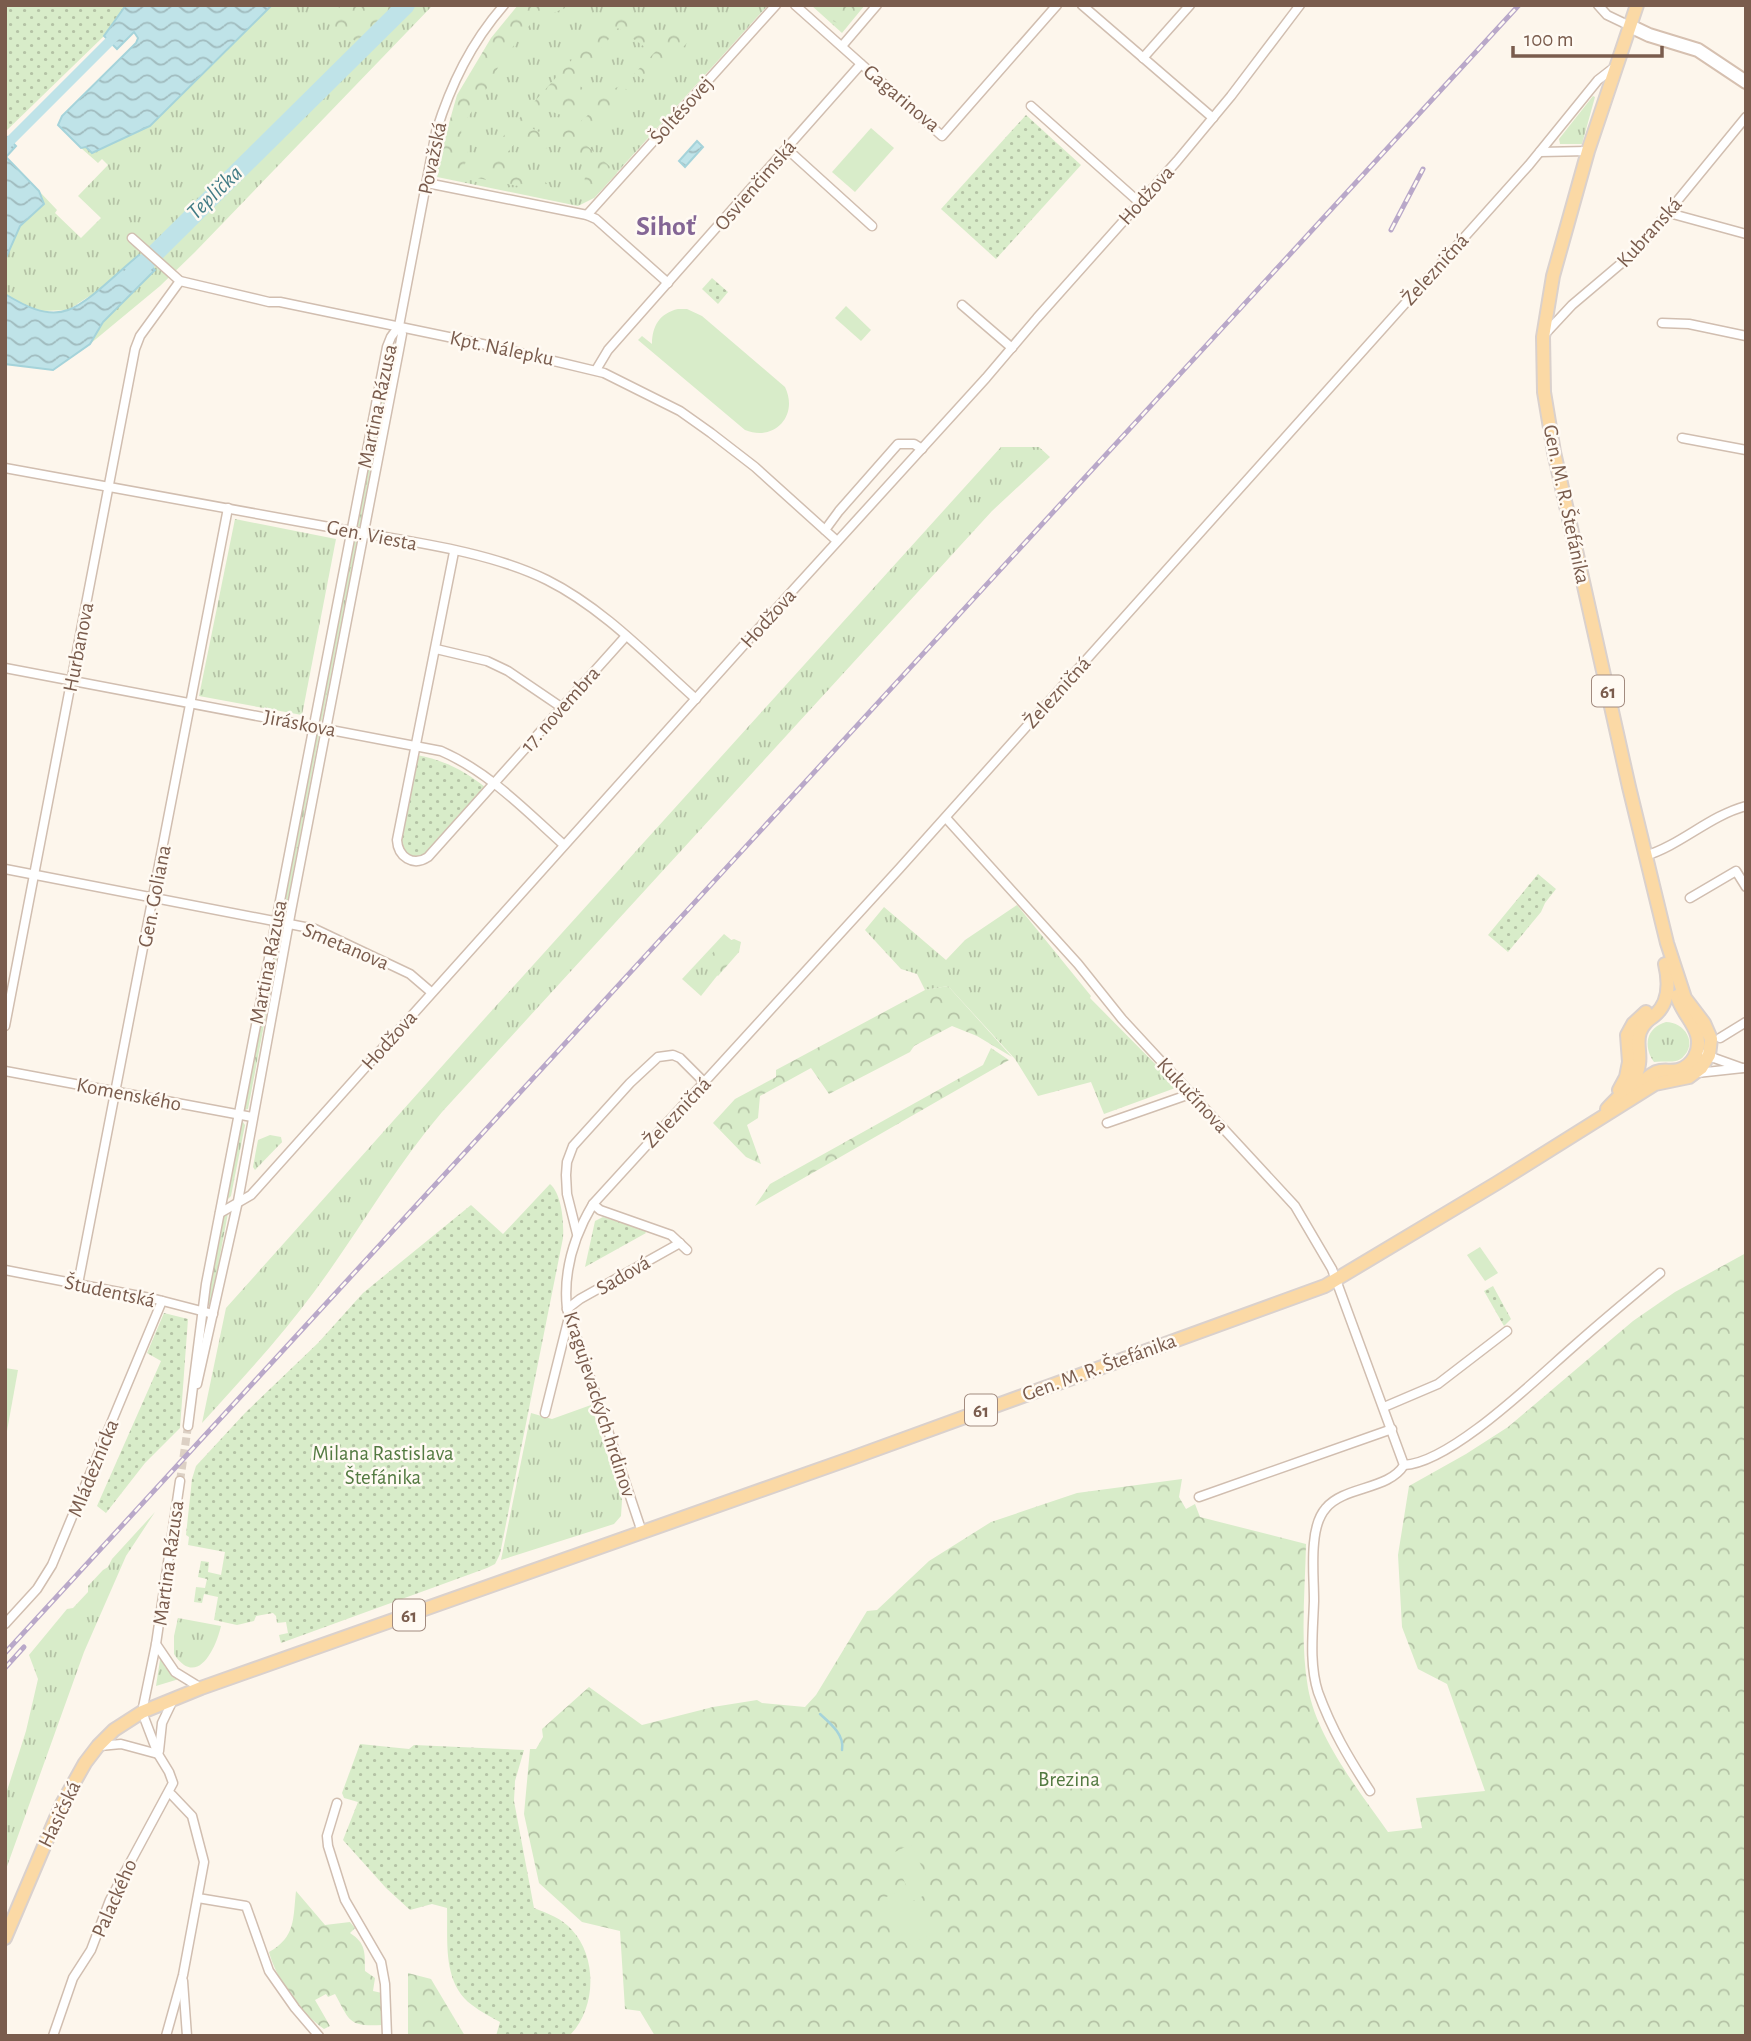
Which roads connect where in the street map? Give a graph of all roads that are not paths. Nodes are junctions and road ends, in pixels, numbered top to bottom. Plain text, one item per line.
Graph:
1 (503, 5) edge
2 (776, 5) edge
3 (795, 5) edge
4 (877, 5) edge
5 (1058, 5) edge
6 (1082, 5) edge
7 (1189, 5) edge
8 (1300, 5) edge
9 (1598, 5) edge
10 (1637, 5) edge
11 (1630, 26) junction
12 (842, 47) junction
13 (1143, 58) junction
14 (861, 64) junction
15 (1616, 66) junction
16 (1746, 82) edge
17 (1031, 106) dead end
18 (1746, 117) edge
19 (1213, 118) junction
20 (787, 149) junction
21 (1588, 151) junction
22 (1540, 152) junction
23 (427, 183) junction
24 (1140, 202) junction
25 (1669, 213) junction
26 (587, 215) junction
27 (872, 226) dead end
28 (1746, 234) edge
29 (132, 238) dead end
30 (180, 281) junction
31 (668, 283) junction
32 (962, 305) dead end
33 (1662, 323) dead end
34 (399, 326) junction
35 (1544, 337) junction
36 (1746, 337) edge
37 (1012, 348) junction
38 (596, 370) junction
39 (1682, 438) dead end
40 (922, 449) junction
41 (1746, 450) edge
42 (5, 468) edge
43 (109, 486) junction
44 (228, 508) junction
45 (825, 530) junction
46 (350, 531) junction
47 (364, 533) junction
48 (837, 541) junction
49 (454, 552) junction
50 (625, 636) junction
51 (436, 649) junction
52 (5, 667) edge
53 (71, 680) junction
54 (696, 699) junction
55 (191, 703) junction
56 (561, 707) junction
57 (313, 726) junction
58 (327, 728) junction
59 (416, 746) junction
60 (495, 782) junction
61 (1746, 806) edge
62 (946, 818) junction
63 (564, 845) junction
64 (1646, 856) junction
65 (5, 869) edge
66 (34, 875) junction
67 (1746, 887) edge
68 (153, 897) junction
69 (1690, 898) dead end
70 (275, 922) junction
71 (288, 924) junction
72 (1670, 966) junction
73 (432, 992) junction
74 (1654, 1015) junction
75 (1689, 1021) junction
76 (1746, 1021) edge
77 (1633, 1024) junction
78 (5, 1026) edge
79 (1709, 1046) junction
80 (1640, 1061) junction
81 (1744, 1068) edge
82 (5, 1071) edge
83 (1655, 1073) junction
84 (1696, 1073) junction
85 (1672, 1080) junction
86 (704, 1082) junction
87 (116, 1093) junction
88 (1192, 1093) junction
89 (1617, 1102) junction
90 (238, 1115) junction
91 (252, 1117) junction
92 (1107, 1123) dead end
93 (238, 1201) junction
94 (593, 1205) junction
95 (220, 1213) junction
96 (577, 1234) junction
97 (680, 1243) junction
98 (687, 1250) dead end
99 (5, 1270) edge
100 (1660, 1273) dead end
101 (1337, 1280) junction
102 (78, 1284) junction
103 (162, 1301) junction
104 (201, 1311) junction
105 (568, 1312) junction
106 (214, 1314) junction
107 (1507, 1331) dead end
108 (1384, 1407) junction
109 (545, 1413) dead end
110 (1392, 1429) junction
111 (1404, 1465) junction
112 (180, 1481) tunnel mouth
113 (1199, 1497) dead end
114 (642, 1532) junction
115 (5, 1624) edge
116 (156, 1644) junction
117 (201, 1688) junction
118 (174, 1698) junction
119 (142, 1712) junction
120 (98, 1746) junction
121 (158, 1754) junction
122 (1370, 1791) dead end
123 (172, 1796) dead end
124 (337, 1803) dead end
125 (198, 1898) junction
126 (5, 1938) edge
127 (183, 1975) junction
128 (169, 2019) junction
129 (187, 2020) junction
130 (53, 2036) edge
131 (166, 2036) edge
132 (187, 2036) edge
133 (319, 2036) edge
134 (387, 2036) edge

1 - 23 street, Považská
2 - 26 street, Šoltésovej
3 - 12 street, Gagarinova
4 - 12 street
5 - 14 street, Gagarinova
6 - 13 street
7 - 13 street
8 - 19 street, Hodžova
9 - 11 street
10 - 11 main road, 61
11 - 15 main road, 61
11 - 16 street
12 - 14 street, Gagarinova
13 - 19 street
14 - 20 street, Osvienčimská
15 - 21 main road, 61
15 - 22 street, Železničná
17 - 24 street
18 - 25 street, Kubranská
19 - 24 street, Hodžova
20 - 27 street
20 - 31 street, Osvienčimská
21 - 22 street
21 - 35 main road, Gen. M. R. Štefánika / 61
22 - 62 street, Železničná
23 - 26 street
23 - 34 street, Považská
24 - 37 street, Hodžova
25 - 28 street
25 - 35 street, Kubranská
26 - 31 street
29 - 30 street, Kpt. Nálepku
30 - 34 street, Kpt. Nálepku
30 - 43 street, Hurbanova
31 - 38 street, Osvienčimská
32 - 37 street
33 - 36 street
34 - 38 street, Kpt. Nálepku
34 - 46 street, Martina Rázusa
34 - 47 street, Martina Rázusa
35 - 64 main road, Gen. M. R. Štefánika / 61
37 - 40 street, Hodžova
38 - 45 street, Kpt. Nálepku
39 - 41 street
40 - 45 street
40 - 48 street, Hodžova
42 - 43 street, Gen. Viesta
43 - 44 street, Gen. Viesta
43 - 53 street, Hurbanova
44 - 46 street, Gen. Viesta
44 - 55 street, Gen. Goliana
45 - 48 street, Kpt. Nálepku
46 - 47 street, Gen. Viesta
46 - 57 street, Martina Rázusa
47 - 49 street, Gen. Viesta
47 - 58 street, Martina Rázusa
48 - 54 street, Hodžova
49 - 50 street, Gen. Viesta
49 - 51 street
50 - 54 street, Gen. Viesta
50 - 56 street, 17. novembra
51 - 56 street
51 - 59 street
52 - 53 street, Jiráskova
53 - 55 street, Jiráskova
53 - 66 street, Hurbanova
54 - 63 street, Hodžova
55 - 57 street, Jiráskova
55 - 68 street, Gen. Goliana
56 - 60 street, 17. novembra
57 - 58 street, Jiráskova
57 - 70 street, Martina Rázusa
58 - 59 street, Jiráskova
58 - 71 street, Martina Rázusa
59 - 60 street, Jiráskova
59 - 60 street, 17. novembra
60 - 63 street, Jiráskova
61 - 64 street
62 - 86 street, Železničná
62 - 88 street, Kukučínova
63 - 73 street, Hodžova
64 - 72 main road, 61
65 - 66 street, Smetanova
66 - 68 street, Smetanova
66 - 78 street, Hurbanova
67 - 69 street
68 - 70 street, Smetanova
68 - 87 street, Gen. Goliana
70 - 71 street, Smetanova
70 - 90 street, Martina Rázusa
71 - 73 street, Smetanova
71 - 91 street, Martina Rázusa
72 - 74 main road, 61
72 - 75 main road, 61
72 - 77 main road
72 - 79 main road, 61
73 - 93 street, Hodžova
74 - 75 main road
74 - 77 main road
74 - 80 main road, 61
75 - 79 main road, 61
76 - 79 street
77 - 89 main road
79 - 81 street
79 - 83 main road, 61
79 - 84 main road
80 - 83 main road
80 - 89 main road, 61
81 - 84 street
82 - 87 street, Komenského
83 - 85 main road
83 - 89 main road, 61
84 - 85 main road, 61
85 - 89 main road, 61
86 - 94 street, Železničná
86 - 96 street
87 - 90 street, Komenského
87 - 102 street, Gen. Goliana
88 - 92 street
88 - 101 street, Kukučínova
89 - 101 main road, 61
90 - 91 street, Komenského
90 - 95 street, Martina Rázusa
91 - 93 street, Martina Rázusa
93 - 95 street, Hodžova
93 - 106 street, Martina Rázusa
94 - 96 street, Železničná
94 - 97 street
95 - 104 street, Martina Rázusa
96 - 105 street, Kragujevackých hrdinov
97 - 98 street
97 - 105 street, Sadová
99 - 102 street, Študentská
100 - 111 street
101 - 108 street, Kukučínova
101 - 114 main road, Gen. M. R. Štefánika / 61
102 - 103 street, Študentská
103 - 104 street, Študentská
103 - 115 street, Mládežnícka
104 - 106 street, Študentská
104 - 106 street, Martina Rázusa
105 - 109 street
105 - 114 street, Kragujevackých hrdinov
107 - 108 street
108 - 110 street, Kukučínova
110 - 111 street, Kukučínova
110 - 113 street
111 - 122 street
112 - 116 street, Martina Rázusa
114 - 117 main road, 61
116 - 117 street, Martina Rázusa
116 - 119 street, Martina Rázusa
117 - 118 main road, 61
118 - 119 main road, 61
118 - 121 street
119 - 120 main road, Hasičská / 61
119 - 121 street, Palackého
120 - 121 street
120 - 126 main road, Hasičská / 61
121 - 130 street, Palackého
123 - 125 street
124 - 134 street
125 - 127 street
125 - 133 street
127 - 128 street
127 - 129 street
128 - 129 street
128 - 131 street
129 - 132 street

